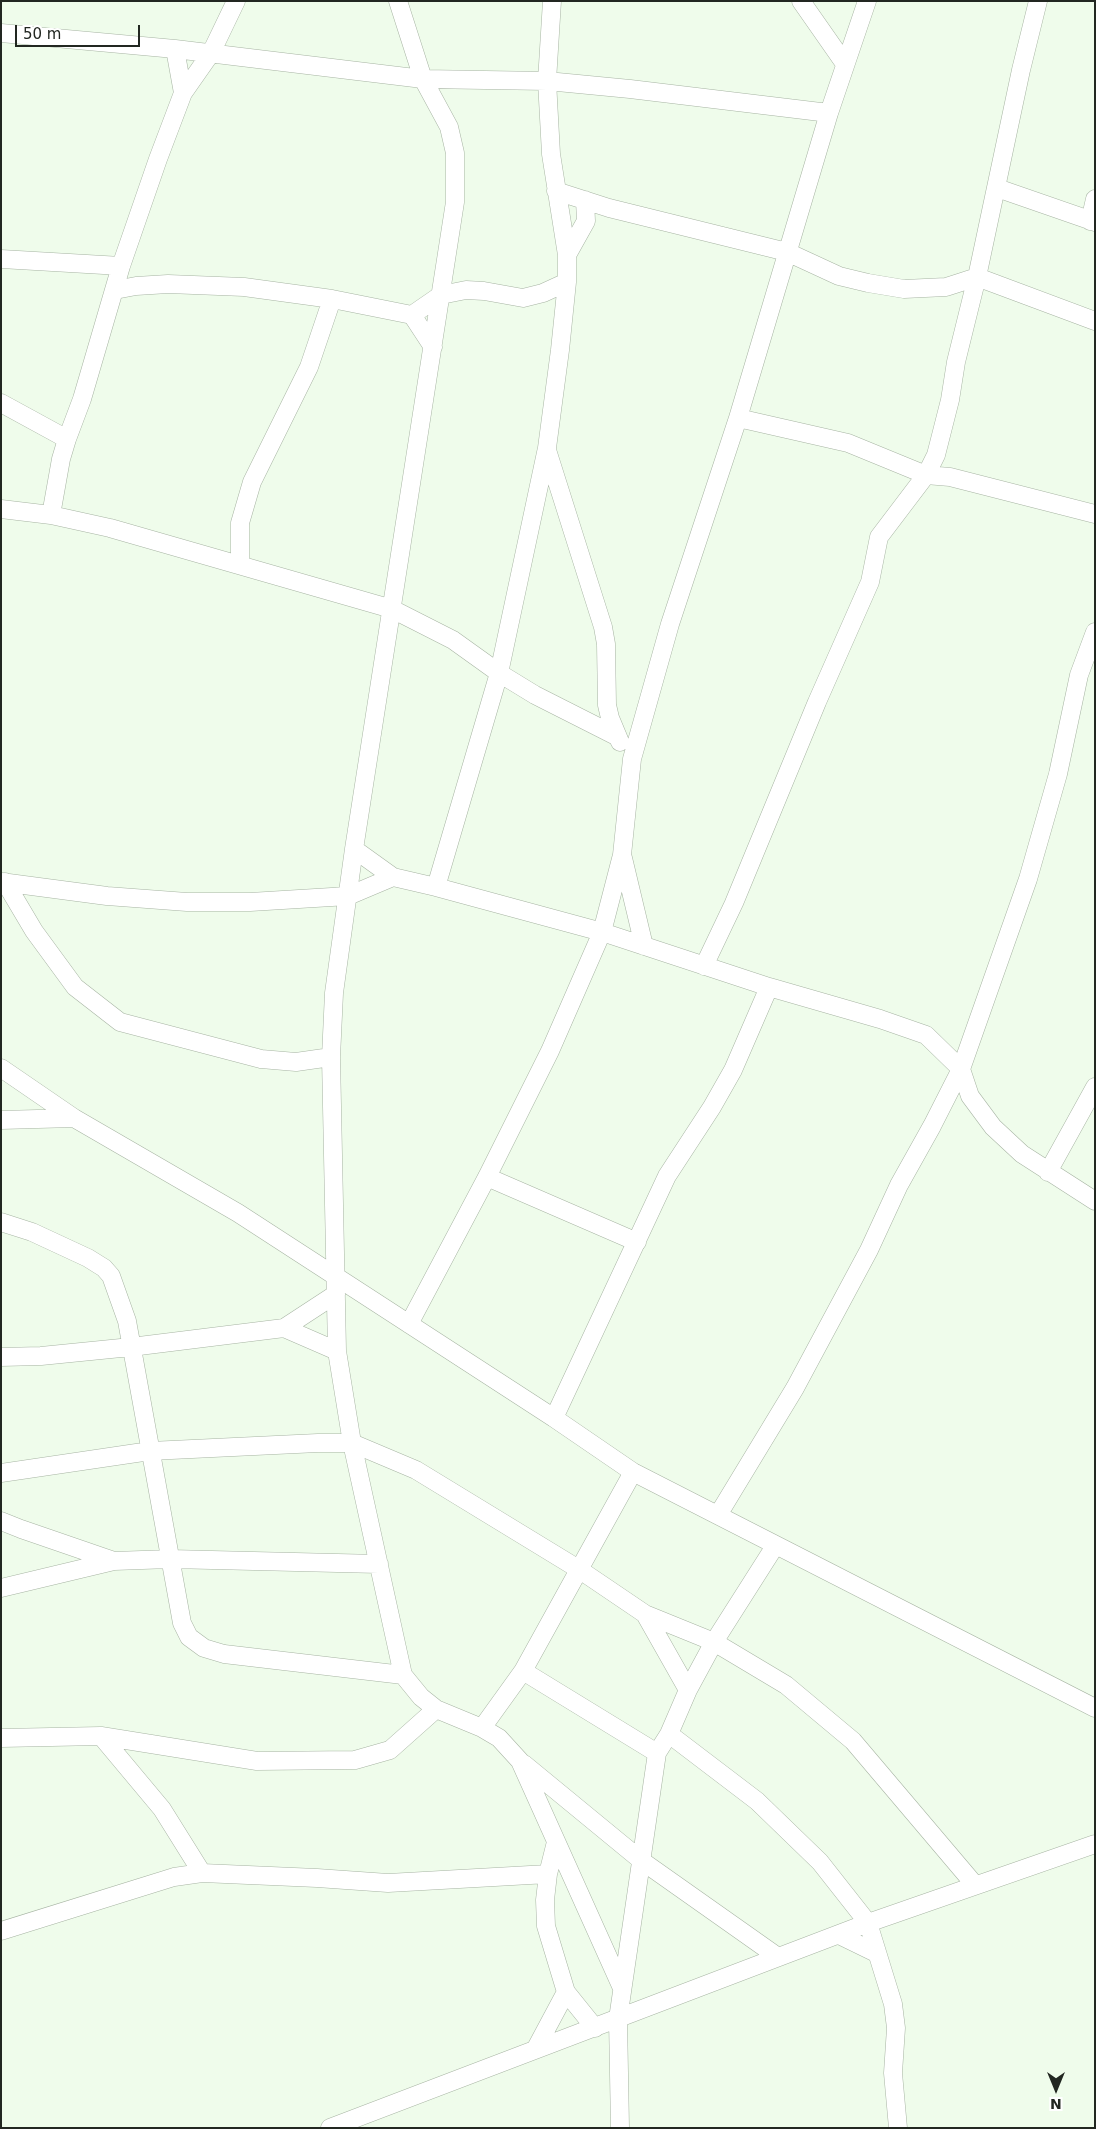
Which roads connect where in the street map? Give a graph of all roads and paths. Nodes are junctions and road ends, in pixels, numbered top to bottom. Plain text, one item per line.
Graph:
1 (236, 1) edge
2 (398, 1) edge
3 (552, 1) edge
4 (801, 1) edge
5 (867, 1) edge
6 (1038, 1) edge
7 (1, 33) edge
8 (175, 49) junction
9 (211, 53) junction
10 (845, 64) junction
11 (424, 79) junction
12 (547, 81) junction
13 (183, 93) junction
14 (829, 113) junction
15 (997, 188) junction
16 (556, 191) junction
17 (585, 200) junction
18 (1095, 200) edge
19 (609, 208) junction
20 (586, 221) junction
21 (1093, 221) edge
22 (787, 252) junction
23 (567, 255) junction
24 (1, 259) edge
25 (121, 266) junction
26 (977, 277) junction
27 (567, 282) junction
28 (115, 290) junction
29 (441, 295) junction
30 (332, 299) junction
31 (412, 315) junction
32 (1095, 321) edge
33 (433, 347) junction
34 (1, 403) edge
35 (738, 418) junction
36 (67, 439) junction
37 (547, 448) junction
38 (936, 455) junction
39 (926, 475) junction
40 (950, 477) junction
41 (1, 509) edge
42 (1095, 514) edge
43 (51, 515) junction
44 (240, 565) junction
45 (392, 609) junction
46 (1095, 632) edge
47 (499, 673) junction
48 (616, 736) junction
49 (632, 759) junction
50 (354, 849) junction
51 (622, 855) junction
52 (393, 877) junction
53 (3, 882) edge
54 (436, 886) junction
55 (348, 896) junction
56 (602, 932) junction
57 (644, 946) junction
58 (704, 966) junction
59 (769, 987) junction
60 (331, 1057) junction
61 (1, 1068) edge
62 (961, 1068) junction
63 (1095, 1087) edge
64 (74, 1118) junction
65 (1, 1120) edge
66 (1048, 1172) junction
67 (487, 1177) junction
68 (1095, 1201) edge
69 (1, 1222) edge
70 (637, 1242) junction
71 (335, 1276) junction
72 (336, 1294) junction
73 (126, 1321) junction
74 (409, 1324) junction
75 (284, 1328) junction
76 (153, 1344) junction
77 (131, 1347) junction
78 (337, 1351) junction
79 (1, 1358) edge
80 (554, 1418) junction
81 (352, 1443) junction
82 (150, 1451) junction
83 (633, 1472) junction
84 (1, 1473) edge
85 (718, 1515) junction
86 (1, 1521) edge
87 (775, 1546) junction
88 (170, 1559) junction
89 (114, 1561) junction
90 (379, 1564) junction
91 (580, 1570) junction
92 (1, 1588) edge
93 (645, 1614) junction
94 (714, 1642) junction
95 (523, 1671) junction
96 (403, 1675) junction
97 (688, 1690) junction
98 (1095, 1708) edge
99 (436, 1709) junction
100 (482, 1728) junction
101 (669, 1734) junction
102 (101, 1736) junction
103 (1, 1738) edge
104 (658, 1753) junction
105 (520, 1761) junction
106 (556, 1842) junction
107 (1095, 1844) edge
108 (642, 1861) junction
109 (202, 1873) junction
110 (548, 1874) junction
111 (975, 1885) junction
112 (868, 1923) junction
113 (1, 1931) edge
114 (839, 1935) junction
115 (876, 1953) junction
116 (778, 1957) junction
117 (622, 1988) junction
118 (566, 1992) junction
119 (618, 2019) junction
120 (595, 2028) junction
121 (535, 2050) junction
122 (336, 2127) edge
123 (620, 2128) edge
124 (898, 2128) edge

1 - 9 street
2 - 11 street
3 - 12 street
4 - 10 street
5 - 10 street
6 - 15 street
7 - 8 street
8 - 9 street
8 - 13 street
9 - 11 street
9 - 13 street
10 - 14 street
11 - 12 street
11 - 29 street
12 - 14 street
12 - 16 street
13 - 25 street
14 - 22 street
15 - 21 street
15 - 26 street
16 - 17 street
16 - 23 street
17 - 19 street
17 - 20 street
18 - 21 street
19 - 20 street
19 - 22 street
20 - 23 street
22 - 26 street
22 - 35 street
23 - 27 street
24 - 25 street
25 - 28 street
26 - 32 street
26 - 38 street
27 - 29 street
27 - 37 street
28 - 30 street
28 - 36 street
29 - 31 street
29 - 33 street
30 - 31 street
30 - 44 street
31 - 33 street
33 - 45 street
34 - 36 street
35 - 39 street
35 - 49 street
36 - 43 street
37 - 47 street
37 - 48 street
38 - 39 street
38 - 40 street
39 - 40 street
39 - 58 street
40 - 42 street
41 - 43 street
43 - 44 street
44 - 45 street
45 - 47 street
45 - 50 street
46 - 62 street
47 - 48 street
47 - 54 street
48 - 49 street
49 - 51 street
50 - 52 street
50 - 55 street
51 - 56 street
51 - 57 street
52 - 54 street
52 - 55 street
53 - 55 street
53 - 60 street
54 - 56 street
55 - 60 street
56 - 57 street
56 - 67 street
57 - 58 street
58 - 59 street
59 - 62 street
59 - 70 street
60 - 71 street
61 - 64 street
62 - 66 street
62 - 85 street
63 - 66 street
64 - 65 street
64 - 71 street
66 - 68 street
67 - 70 street
67 - 74 street
69 - 73 street
70 - 80 street
71 - 72 street
71 - 74 street
72 - 75 street
72 - 78 street
73 - 76 street
73 - 77 street
74 - 80 street
75 - 76 street
75 - 78 street
76 - 77 street
77 - 79 street
77 - 82 street
78 - 81 street
80 - 83 street
81 - 82 street
81 - 90 street
81 - 91 street
82 - 84 street
82 - 88 street
83 - 85 street
83 - 91 street
85 - 87 street
86 - 89 street
87 - 94 street
87 - 98 street
88 - 89 street
88 - 90 street
88 - 96 street
89 - 92 street
90 - 96 street
91 - 93 street
91 - 95 street
93 - 94 street
93 - 97 street
94 - 97 street
94 - 111 street
95 - 100 street
95 - 104 street
96 - 99 street
97 - 101 street
99 - 100 street
99 - 102 street
100 - 105 street
101 - 104 street
101 - 112 street
102 - 103 street
102 - 109 street
104 - 108 street
105 - 106 street
105 - 108 street
106 - 110 street
106 - 117 street
107 - 111 street
108 - 116 street
108 - 117 street
109 - 110 street
109 - 113 street
110 - 118 street
111 - 112 street
112 - 114 street
112 - 115 street
114 - 115 street
114 - 116 street
115 - 124 street
116 - 119 street
117 - 119 street
118 - 120 street
118 - 121 street
119 - 120 street
119 - 123 street
120 - 121 street
121 - 122 street

